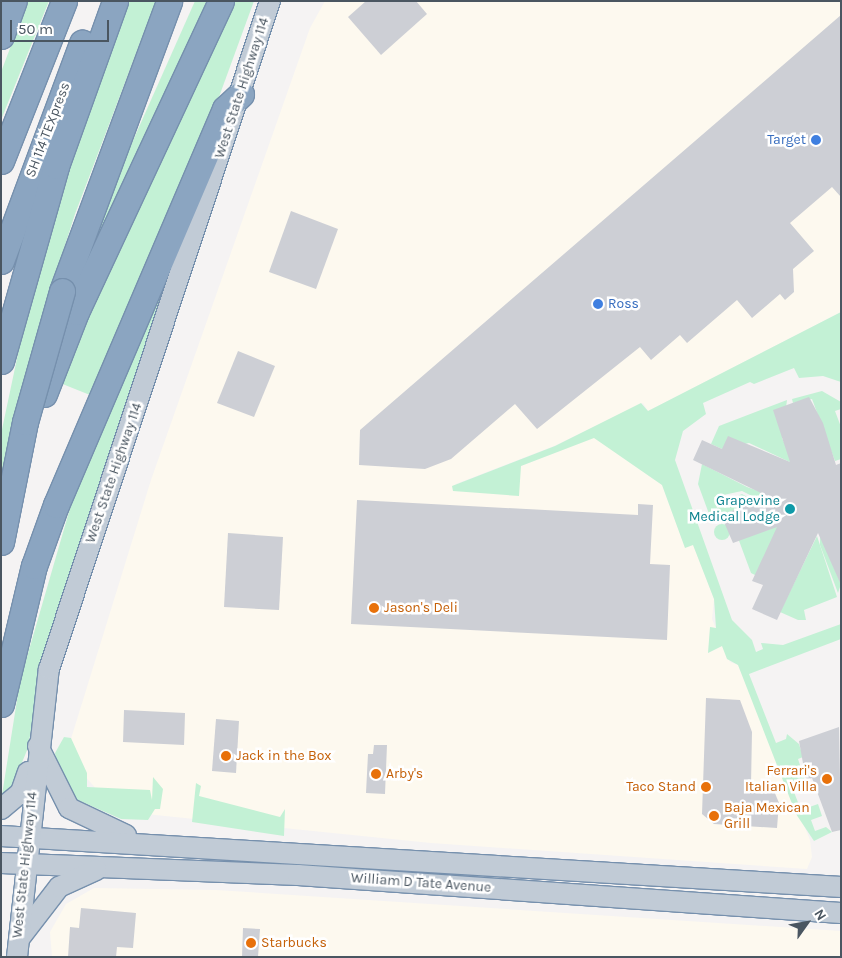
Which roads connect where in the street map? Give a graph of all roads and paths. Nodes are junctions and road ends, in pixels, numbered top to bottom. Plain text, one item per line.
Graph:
1 (14, 1) edge
2 (64, 1) edge
3 (100, 1) edge
4 (115, 1) edge
5 (170, 1) edge
6 (187, 1) edge
7 (221, 1) edge
8 (270, 1) edge
9 (1, 36) edge
10 (241, 94) junction
11 (132, 98) junction
12 (1, 161) edge
13 (1, 261) edge
14 (1, 361) edge
15 (1, 530) edge
16 (1, 542) edge
17 (1, 704) edge
18 (37, 744) junction
19 (1, 809) edge
20 (1, 836) edge
21 (27, 838) junction
22 (140, 842) junction
23 (300, 851) junction
24 (1, 863) edge
25 (24, 864) junction
26 (106, 867) junction
27 (298, 875) junction
28 (640, 875) junction
29 (797, 884) junction
30 (841, 887) edge
31 (638, 897) junction
32 (796, 908) junction
33 (841, 913) edge
34 (17, 950) edge

1 - 9 highway
2 - 12 highway
3 - 13 highway, SH 114 TEXpress
4 - 14 highway
5 - 11 highway
6 - 11 highway
7 - 15 highway
8 - 10 main road, West State Highway 114
10 - 17 highway
10 - 18 main road, West State Highway 114
11 - 16 highway, bridge
18 - 19 main road
18 - 21 main road, West State Highway 114
18 - 22 main road
20 - 21 main road, William D Tate Avenue
21 - 22 main road, William D Tate Avenue
21 - 25 main road, West State Highway 114
22 - 23 main road, William D Tate Avenue
23 - 27 main road
23 - 28 main road, William D Tate Avenue
24 - 25 main road, William D Tate Avenue
25 - 26 main road, William D Tate Avenue
25 - 34 main road, West State Highway 114
26 - 27 main road, William D Tate Avenue
26 - 34 main road
27 - 31 main road, William D Tate Avenue
28 - 29 main road, William D Tate Avenue
28 - 31 main road
29 - 30 main road, William D Tate Avenue
29 - 32 main road
31 - 32 main road, William D Tate Avenue
32 - 33 main road, William D Tate Avenue

